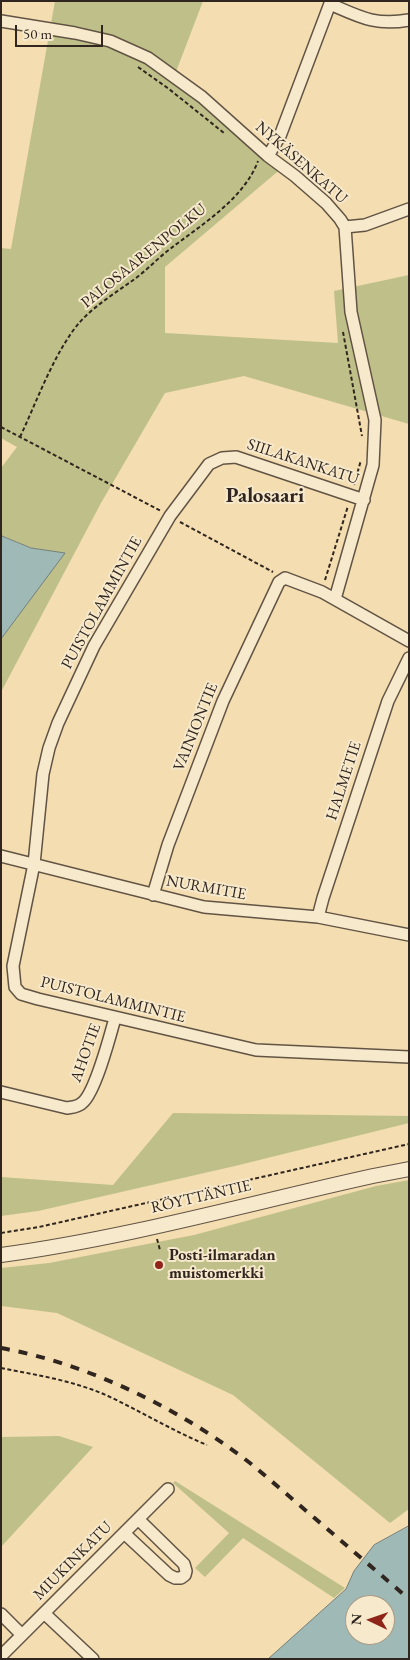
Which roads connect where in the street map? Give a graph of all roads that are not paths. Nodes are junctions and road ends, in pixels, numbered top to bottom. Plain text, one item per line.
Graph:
1 (330, 3) edge
2 (409, 20) edge
3 (1, 21) edge
4 (268, 156) junction
5 (409, 209) edge
6 (345, 227) junction
7 (364, 500) junction
8 (170, 516) joint
9 (335, 599) junction
10 (409, 641) edge
11 (409, 658) edge
12 (1, 856) edge
13 (34, 864) junction
14 (153, 895) junction
15 (318, 917) junction
16 (409, 935) edge
17 (115, 1018) junction
18 (409, 1057) edge
19 (1, 1092) edge
20 (409, 1169) edge
21 (1, 1255) edge
22 (168, 1489) dead end
23 (138, 1519) junction
24 (124, 1532) junction
25 (1, 1614) edge
26 (45, 1614) junction
27 (22, 1635) junction
28 (1, 1656) edge
29 (93, 1659) edge

1 - 2 street
1 - 4 street
3 - 4 street, NYKÄSENKATU
4 - 6 street, NYKÄSENKATU
5 - 6 street
6 - 7 street, NYKÄSENKATU
7 - 8 street, SIILAKANKATU
7 - 9 street, NYKÄSENKATU
8 - 13 street, PUISTOLAMMINTIE
9 - 10 street
9 - 14 street, VAINIONTIE
11 - 15 street, HALMETIE
12 - 13 street, NURMITIE
13 - 14 street, NURMITIE
13 - 17 street, PUISTOLAMMINTIE
14 - 15 street, NURMITIE
15 - 16 street, NURMITIE
17 - 18 street, PUISTOLAMMINTIE
17 - 19 street, AHOTIE
20 - 21 street, RÖYTTÄNTIE
22 - 23 street, MIUKINKATU
23 - 24 street, MIUKINKATU
23 - 24 street
24 - 26 street, MIUKINKATU
25 - 27 street
26 - 27 street, MIUKINKATU
26 - 29 street
27 - 28 street, MIUKINKATU

